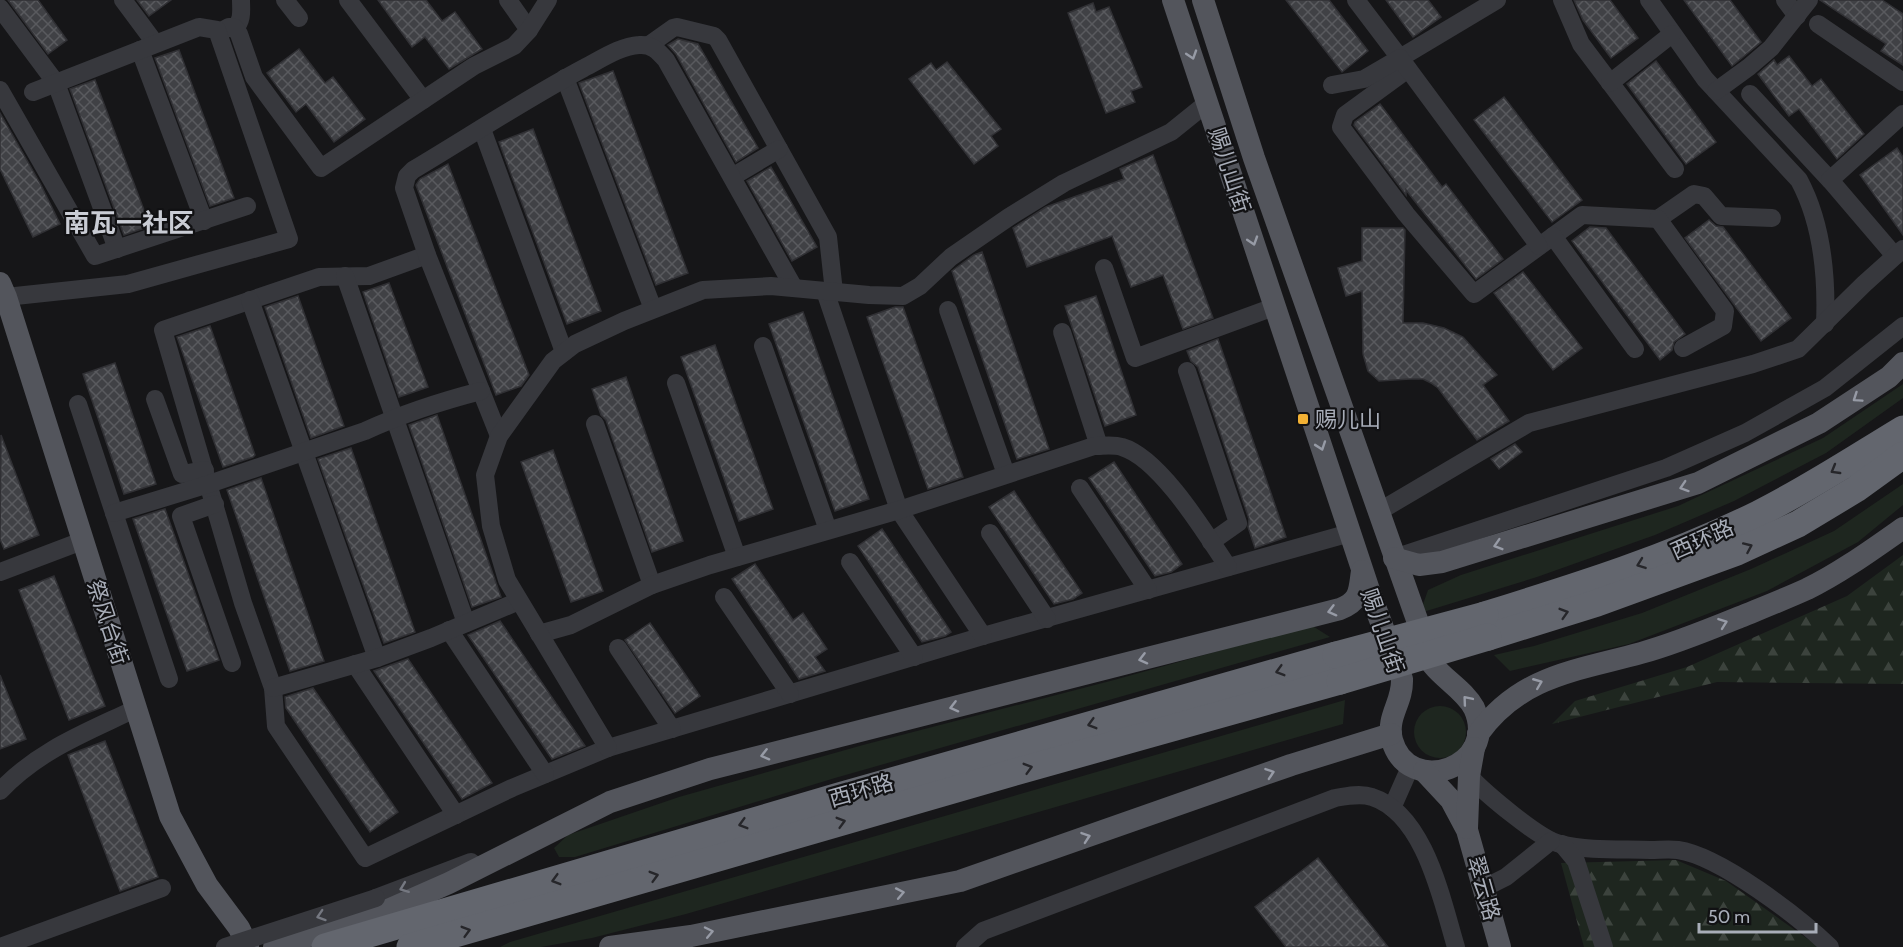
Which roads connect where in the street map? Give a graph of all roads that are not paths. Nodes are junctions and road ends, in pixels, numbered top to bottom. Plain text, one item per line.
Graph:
1 (123, 0) edge
2 (240, 0) edge
3 (285, 0) edge
4 (348, 0) edge
5 (508, 0) edge
6 (548, 0) edge
7 (1173, 0) edge
8 (1203, 0) edge
9 (1356, 0) edge
10 (1562, 0) edge
11 (1649, 0) edge
12 (1785, 0) edge
13 (1809, 0) edge
14 (1485, 3) edge
15 (0, 8) edge
16 (1797, 16) junction
17 (299, 18) dead end
18 (1818, 24) dead end
19 (529, 30) junction
20 (226, 31) junction
21 (1672, 34) junction
22 (649, 45) junction
23 (148, 46) junction
24 (1404, 64) junction
25 (566, 78) junction
26 (1903, 82) edge
27 (56, 83) junction
28 (1610, 83) junction
29 (1332, 85) dead end
30 (0, 90) edge
31 (1716, 91) junction
32 (33, 92) dead end
33 (1750, 94) dead end
34 (423, 100) junction
35 (1208, 103) junction
36 (1903, 114) edge
37 (482, 129) junction
38 (779, 149) junction
39 (1675, 169) dead end
40 (732, 177) junction
41 (1830, 180) junction
42 (247, 206) dead end
43 (1772, 218) dead end
44 (1658, 219) junction
45 (204, 220) junction
46 (1546, 241) junction
47 (117, 249) junction
48 (1899, 252) edge
49 (427, 255) junction
50 (1104, 268) dead end
51 (345, 276) junction
52 (794, 288) junction
53 (3, 290) edge
54 (830, 291) junction
55 (1303, 297) junction
56 (250, 300) junction
57 (1274, 308) junction
58 (653, 309) junction
59 (948, 310) dead end
60 (1825, 324) junction
61 (1903, 326) edge
62 (1062, 333) dead end
63 (763, 346) dead end
64 (1683, 348) dead end
65 (1635, 349) dead end
66 (564, 352) junction
67 (1903, 363) edge
68 (1187, 371) dead end
69 (676, 383) dead end
70 (481, 391) junction
71 (155, 399) dead end
72 (78, 404) dead end
73 (396, 418) junction
74 (595, 424) dead end
75 (1903, 429) edge
76 (499, 436) junction
77 (1099, 446) junction
78 (304, 452) junction
79 (1903, 455) edge
80 (1006, 474) junction
81 (207, 477) junction
82 (1080, 488) dead end
83 (215, 504) junction
84 (899, 510) junction
85 (1377, 512) junction
86 (114, 513) junction
87 (1903, 528) edge
88 (828, 531) junction
89 (990, 533) dead end
90 (1350, 533) junction
91 (82, 541) junction
92 (1211, 542) junction
93 (737, 557) junction
94 (1394, 558) junction
95 (849, 562) dead end
96 (1228, 567) junction
97 (1362, 569) junction
98 (0, 572) edge
99 (652, 585) junction
100 (1148, 590) junction
101 (724, 597) dead end
102 (519, 601) junction
103 (1047, 619) junction
104 (466, 623) junction
105 (1487, 626) junction
106 (449, 630) junction
107 (539, 634) junction
108 (983, 636) junction
109 (618, 648) dead end
110 (914, 657) junction
111 (377, 658) junction
112 (232, 663) dead end
113 (355, 664) junction
114 (1338, 668) junction
115 (170, 679) dead end
116 (273, 688) junction
117 (790, 694) junction
118 (135, 709) junction
119 (672, 729) junction
120 (1391, 734) junction
121 (1476, 741) junction
122 (608, 748) junction
123 (1417, 768) junction
124 (545, 774) junction
125 (1469, 776) junction
126 (0, 791) edge
127 (1392, 808) junction
128 (456, 814) junction
129 (1467, 830) junction
130 (1556, 843) junction
131 (162, 888) dead end
132 (1484, 888) junction
133 (382, 914) junction
134 (0, 947) edge
135 (225, 947) edge
136 (248, 947) edge
137 (274, 947) edge
138 (325, 947) edge
139 (410, 947) edge
140 (610, 947) edge
141 (965, 947) edge
142 (1456, 947) edge
143 (1500, 947) edge
144 (1604, 947) edge
145 (1830, 947) edge

1 - 23 street
2 - 20 street
3 - 17 street
4 - 34 street
5 - 19 street
6 - 19 street
7 -> 35 main road, 赐儿山街
8 - 55 main road, 赐儿山街
9 - 24 street
10 - 28 street
11 - 21 street
12 - 16 street
13 - 16 street
14 - 24 street
15 - 27 street
16 - 31 street
18 - 26 street
19 - 34 street
20 - 23 street
20 - 34 street
20 - 53 street
21 - 28 street
21 - 31 street
22 - 25 street
22 - 38 street
22 - 40 street
23 - 27 street
23 - 45 street
24 - 29 street
24 - 46 street
24 - 46 street
25 - 37 street
25 - 58 street
27 - 32 street
27 - 47 street
28 - 39 street
30 - 47 street
31 - 60 street
33 - 41 street
35 - 54 street
35 -> 57 main road, 赐儿山街
36 - 41 street
37 - 49 street
37 - 66 street
38 - 40 street
38 - 54 street
40 - 52 street
41 - 48 street
42 - 45 street
43 - 44 street
44 - 46 street
44 - 64 street
45 - 47 street
46 - 65 street
48 - 60 street
49 - 51 street
49 - 70 street
50 - 57 street
51 - 56 street
51 - 73 street
52 - 54 street
52 - 58 street
53 - 91 main road, 祭风台街
54 - 84 street
55 - 57 main road
55 - 85 main road, 赐儿山街
56 - 78 street
56 - 81 street
57 -> 90 main road, 赐儿山街
58 - 66 street
59 - 80 street
60 - 85 street
61 - 94 street
62 - 77 street
63 - 88 street
66 - 76 street
67 -> 94 main road
68 - 92 street
69 - 93 street
70 - 73 street
70 - 76 street
71 - 81 street
72 - 86 street
73 - 78 street
73 - 104 street
74 - 99 street
75 -> 105 highway, 西环路
76 - 102 street
77 - 80 street
77 - 92 street
78 - 81 street
78 - 111 street
105 -> 79 highway, 西环路
80 - 84 street
81 - 83 street
81 - 86 street
82 - 100 street
83 - 112 street
83 - 116 street
84 - 88 street
84 - 108 street
85 - 94 main road, 赐儿山街
86 - 115 street
121 -> 87 main road
88 - 93 street
89 - 103 street
90 - 96 street
90 - 97 main road, 赐儿山街
91 - 98 street
91 - 118 main road, 祭风台街
92 - 96 street
93 - 99 street
121 -> 94 main road, 赐儿山街
95 - 110 street
96 - 100 street
97 - 120 main road, 赐儿山街
97 -> 133 main road
99 - 107 street
100 - 103 street
101 - 117 street
102 - 104 street
102 - 107 street
103 - 108 street
104 - 106 street
105 - 114 highway, bridge
106 - 111 street
106 - 124 street
107 - 122 street
108 - 110 street
109 - 119 street
110 - 117 street
111 - 113 street
113 - 116 street
113 - 128 street
114 -> 133 highway, 西环路
139 -> 114 highway, 西环路
116 - 128 street
117 - 119 street
118 - 126 street
118 - 136 main road, 祭风台街
119 - 122 street
120 - 123 main road
140 -> 120 main road
121 - 123 main road
121 - 125 main road
122 - 124 street
123 - 127 street
123 - 129 main road
124 - 128 street
125 - 129 main road
125 - 130 street
127 - 141 street
127 - 142 street
129 - 132 main road, 翠云路
130 - 132 street
130 - 144 street
130 - 145 street
131 - 134 street
132 - 143 main road, 翠云路
133 -> 135 street, bridge
133 - 137 main road
133 - 138 highway, 西环路

